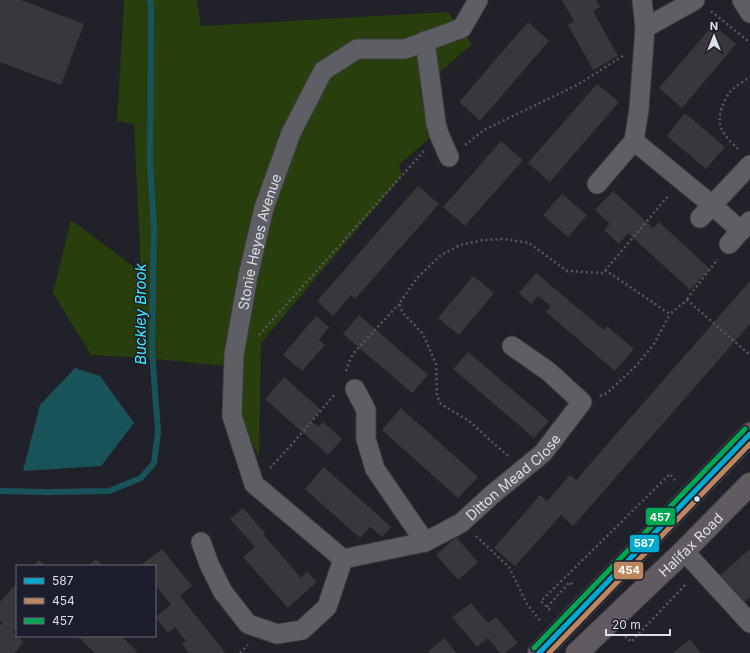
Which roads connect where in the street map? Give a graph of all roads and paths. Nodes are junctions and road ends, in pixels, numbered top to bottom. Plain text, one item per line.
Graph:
1 (478, 0) edge
2 (642, 0) edge
3 (742, 0) edge
4 (702, 5) edge
5 (750, 13) edge
6 (645, 28) junction
7 (750, 40) edge
8 (425, 41) junction
9 (642, 53) junction
10 (750, 77) edge
11 (439, 134) junction
12 (634, 141) junction
13 (449, 157) joint
14 (745, 158) edge
15 (681, 180) junction
16 (597, 184) dead end
17 (706, 211) junction
18 (740, 232) edge
19 (605, 270) junction
20 (687, 300) junction
21 (399, 304) junction
22 (670, 314) junction
23 (512, 346) dead end
24 (750, 355) edge
25 (234, 364) junction
26 (348, 388) junction
27 (582, 402) junction
28 (750, 434) edge
29 (523, 470) junction
30 (254, 484) junction
31 (750, 484) edge
32 (691, 496) junction
33 (461, 523) junction
34 (201, 542) dead end
35 (425, 542) junction
36 (684, 551) junction
37 (343, 559) junction
38 (700, 569) junction
39 (570, 582) dead end
40 (547, 607) junction
41 (550, 610) dead end
42 (750, 623) edge
43 (555, 637) junction
44 (621, 642) dead end
45 (539, 653) edge
46 (577, 653) edge

1 - 8 street, Stonie Heyes Avenue
2 - 6 street
3 - 5 street
4 - 6 street
4 - 7 path
6 - 9 street
8 - 11 street
8 - 25 street, Stonie Heyes Avenue
9 - 12 street
9 - 13 path
10 - 14 path
11 - 13 street
11 - 25 path
12 - 15 street
12 - 16 street
14 - 17 street
15 - 17 street
15 - 19 path
17 - 18 street
18 - 20 path
19 - 21 path
19 - 22 path
20 - 22 path
20 - 24 path
21 - 26 path
21 - 29 path
22 - 27 path
23 - 27 street
25 - 30 street, Stonie Heyes Avenue
26 - 30 path
26 - 35 street
27 - 29 street, Ditton Mead Close
28 - 32 highway
29 - 33 street, Ditton Mead Close
30 - 37 street
31 - 36 highway, Halifax Road
32 - 40 path
32 - 43 highway
33 - 35 street, Ditton Mead Close
33 - 43 path
34 - 37 street
35 - 37 street, Ditton Mead Close
36 - 38 street
36 - 46 highway, Halifax Road
38 - 42 street
38 - 44 path
39 - 40 path
40 - 41 path
43 - 45 highway

